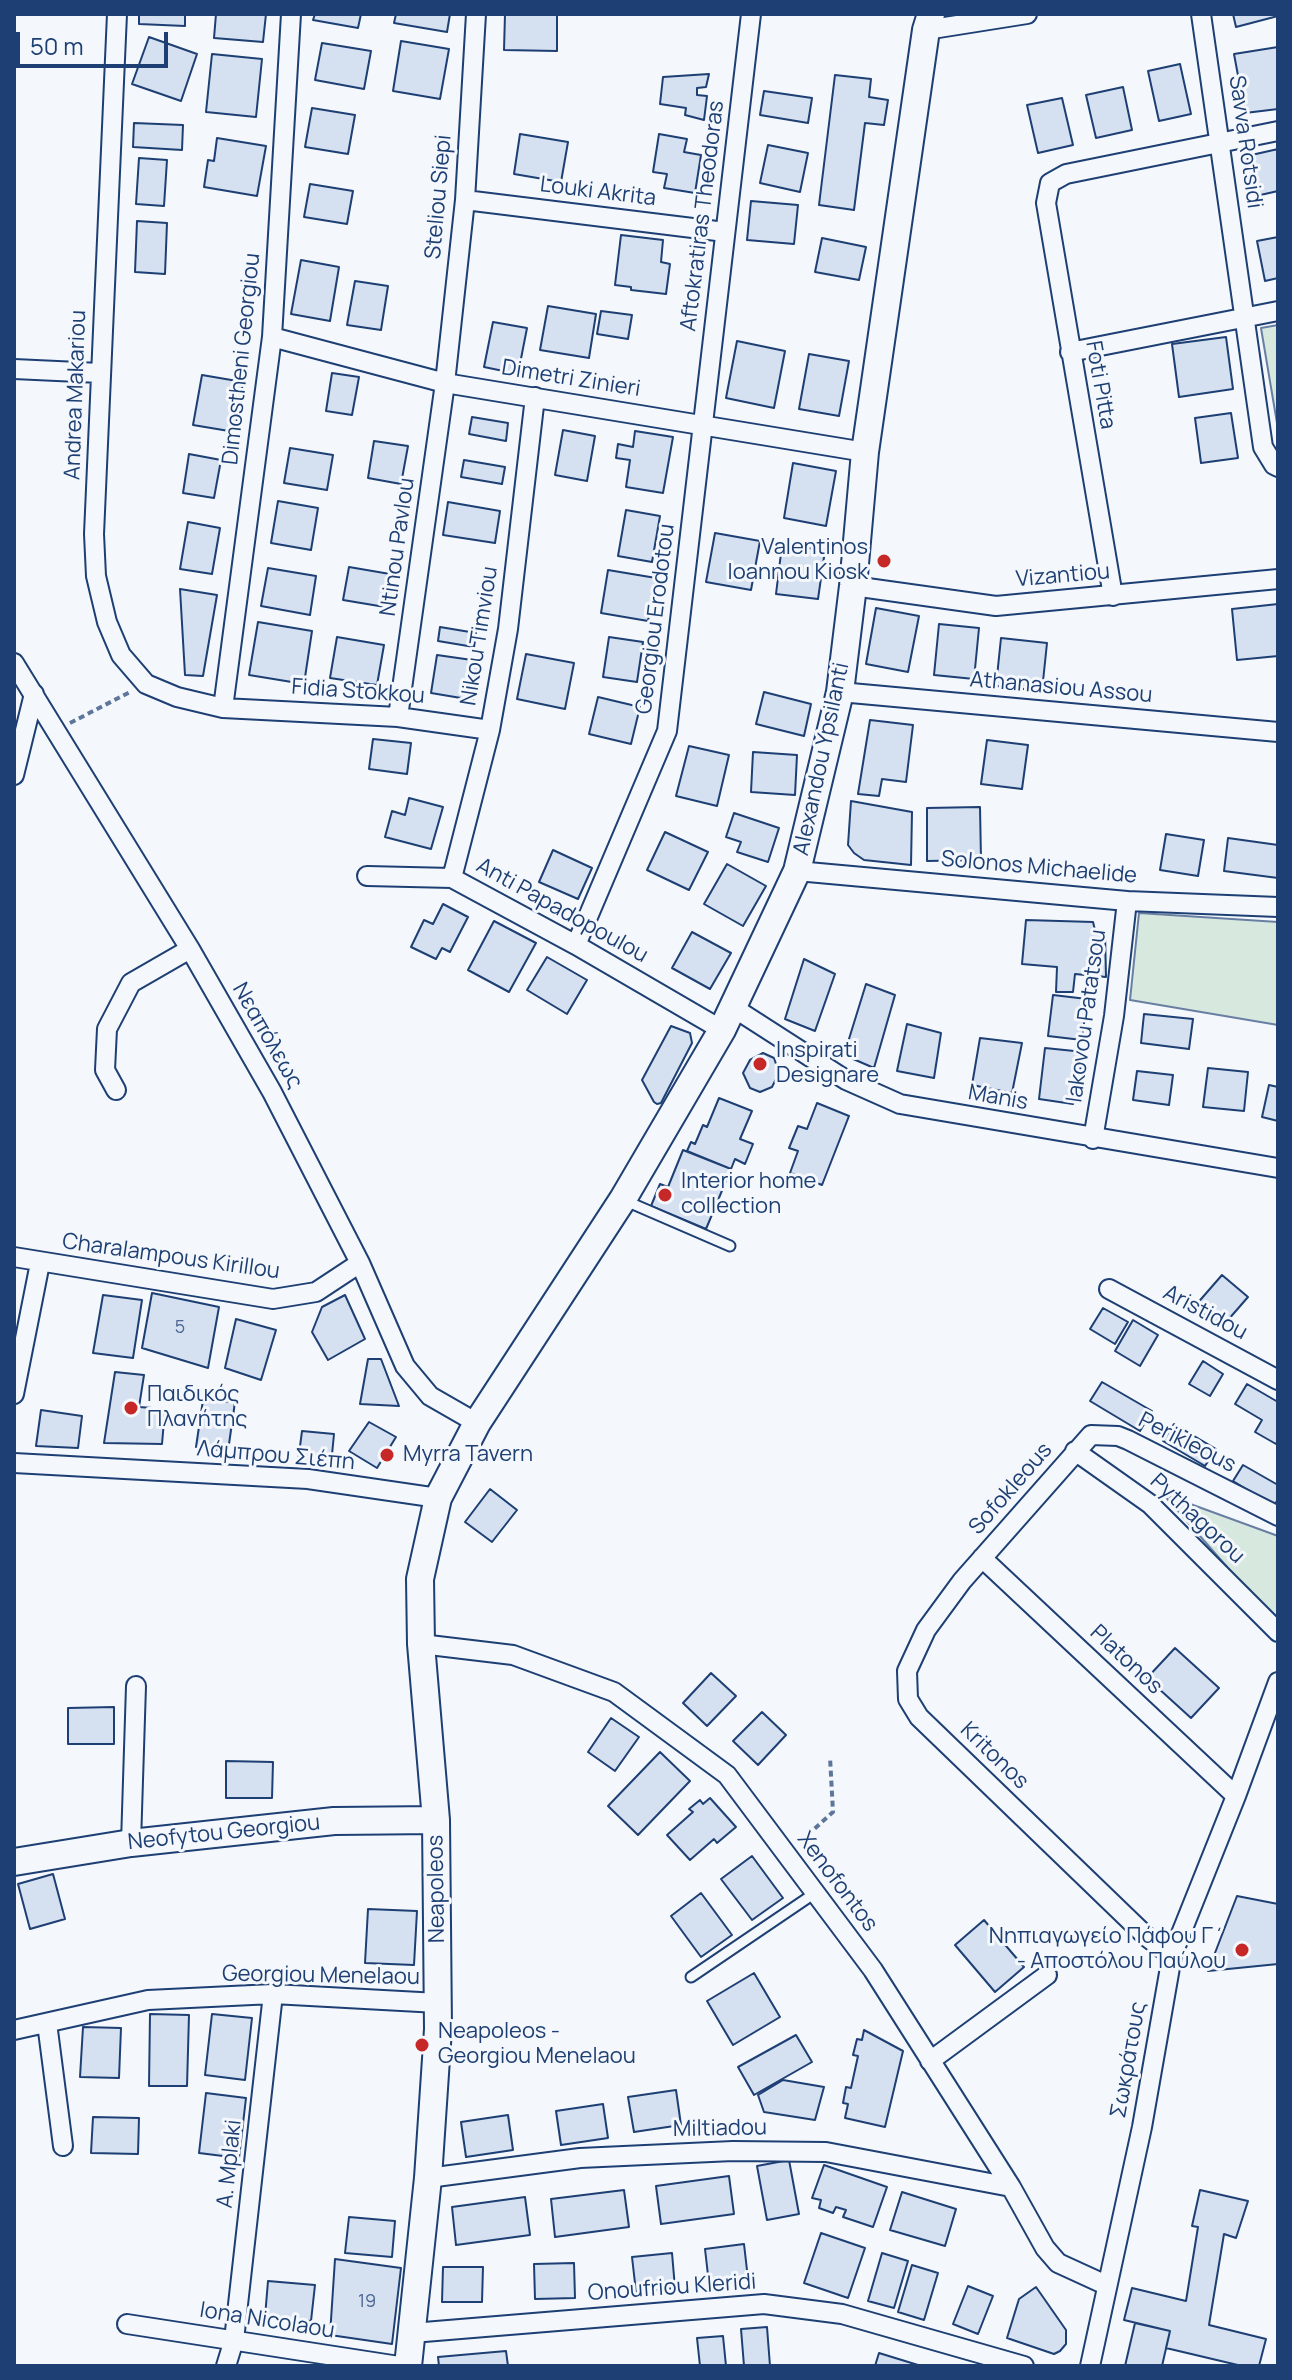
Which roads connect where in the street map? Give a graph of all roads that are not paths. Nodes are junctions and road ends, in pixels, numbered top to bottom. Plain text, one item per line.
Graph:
1 (117, 14) edge
2 (291, 14) edge
3 (476, 14) edge
4 (751, 14) edge
5 (1027, 14) edge
6 (1201, 14) edge
7 (929, 22) edge
8 (1278, 131) edge
9 (1221, 143) junction
10 (465, 200) junction
11 (725, 232) junction
12 (1278, 311) edge
13 (1245, 318) junction
14 (272, 337) junction
15 (1070, 352) junction
16 (14, 369) edge
17 (100, 373) junction
18 (445, 383) junction
19 (535, 397) junction
20 (703, 424) junction
21 (865, 452) junction
22 (1276, 466) edge
23 (1278, 579) edge
24 (853, 586) junction
25 (1113, 596) junction
26 (14, 663) edge
27 (840, 692) junction
28 (34, 694) junction
29 (223, 708) junction
30 (398, 717) junction
31 (490, 730) junction
32 (1278, 732) edge
33 (14, 775) edge
34 (797, 871) junction
35 (367, 876) dead end
36 (452, 878) junction
37 (1127, 901) junction
38 (1278, 907) edge
39 (576, 945) junction
40 (190, 949) junction
41 (728, 1019) junction
42 (116, 1090) dead end
43 (1093, 1139) junction
44 (1278, 1168) edge
45 (623, 1199) junction
46 (730, 1246) dead end
47 (14, 1257) edge
48 (40, 1263) junction
49 (360, 1263) junction
50 (1109, 1289) dead end
51 (1278, 1380) edge
52 (14, 1394) edge
53 (477, 1423) junction
54 (1075, 1451) junction
55 (14, 1463) edge
56 (438, 1498) junction
57 (1278, 1516) edge
58 (982, 1558) junction
59 (1278, 1632) edge
60 (421, 1644) junction
61 (1278, 1682) edge
62 (136, 1686) dead end
63 (1236, 1796) junction
64 (436, 1820) junction
65 (131, 1843) junction
66 (14, 1862) edge
67 (815, 1893) junction
68 (1172, 1956) junction
69 (1047, 1975) dead end
70 (691, 1977) dead end
71 (273, 1994) junction
72 (438, 2003) junction
73 (47, 2023) junction
74 (14, 2030) edge
75 (930, 2061) junction
76 (63, 2146) dead end
77 (428, 2178) junction
78 (1011, 2187) junction
79 (1106, 2285) junction
80 (127, 2324) dead end
81 (412, 2333) junction
82 (234, 2340) junction
83 (226, 2366) edge
84 (399, 2366) edge
85 (408, 2366) edge
86 (1024, 2366) edge
87 (1090, 2366) edge

1 - 17 street, Andrea Makariou
2 - 14 street, Dimostheni Georgiou
3 - 10 street, Steliou Siepi
4 - 11 street, Aftokratiras Theodoras
5 - 7 street
6 - 9 street, Savva Rotsidi
7 - 21 main road, Alexandou Ypsilanti
8 - 9 street
9 - 13 street, Savva Rotsidi
9 - 15 street, Foti Pitta
10 - 11 street, Louki Akrita
10 - 18 street, Steliou Siepi
11 - 20 street, Aftokratiras Theodoras
12 - 13 street
13 - 15 street
13 - 22 street, Savva Rotsidi
14 - 18 street, Dimetri Zinieri
14 - 29 street, Dimostheni Georgiou
15 - 25 street, Foti Pitta
16 - 17 street
17 - 29 street, Andrea Makariou
18 - 19 street, Dimetri Zinieri
18 - 30 street, Ntinou Pavlou
19 - 20 street, Dimetri Zinieri
19 - 31 street, Nikou Timviou
20 - 21 street, Dimetri Zinieri
20 - 39 street, Georgiou Erodotou
21 - 24 main road, Alexandou Ypsilanti
23 - 25 street, Vizantiou
24 - 25 street, Vizantiou
24 - 27 main road, Alexandou Ypsilanti
26 - 28 street, Νεαπόλεως
27 - 32 street, Athanasiou Assou
27 - 34 main road, Alexandou Ypsilanti
28 - 33 street
28 - 40 street, Νεαπόλεως
29 - 30 street, Fidia Stokkou
30 - 31 street, Fidia Stokkou
31 - 36 street, Nikou Timviou
34 - 37 street, Solonos Michaelide
34 - 41 main road, Alexandou Ypsilanti
35 - 36 street, Anti Papadopoulou
36 - 39 street, Anti Papadopoulou
37 - 38 street, Solonos Michaelide
37 - 43 street, Iakovou Patatsou
39 - 41 street, Anti Papadopoulou
40 - 42 street
40 - 49 street, Νεαπόλεως
41 - 43 street, Manis
41 - 45 main road, Alexandou Ypsilanti
43 - 44 street, Manis
45 - 46 lane
45 - 53 main road, Alexandou Ypsilanti
47 - 48 street, Charalampous Kirillou
48 - 49 street, Charalampous Kirillou
48 - 52 street
49 - 53 street, Νεαπόλεως
50 - 51 street, Aristidou
53 - 56 main road, Neapoleos
54 - 57 street, Perikleous
54 - 58 street, Sofokleous
54 - 59 street, Pythagorou
55 - 56 street, Λάμπρου Σιέπη
56 - 60 main road, Neapoleos
58 - 63 street, Platonos
58 - 68 street, Kritonos
60 - 64 main road, Neapoleos
60 - 67 street, Xenofontos
61 - 63 street, Σωκράτους
62 - 65 street
63 - 68 street, Σωκράτους
64 - 65 main road, Neofytou Georgiou
64 - 72 main road, Neapoleos
65 - 66 main road, Neofytou Georgiou
67 - 70 lane
67 - 75 street, Xenofontos
68 - 79 street, Σωκράτους
69 - 75 street
71 - 72 street, Georgiou Menelaou
71 - 73 street, Georgiou Menelaou
71 - 82 street, A. Mplaki
72 - 77 main road, Neapoleos
73 - 74 street, Georgiou Menelaou
73 - 76 street
75 - 78 street, Xenofontos
77 - 78 street, Miltiadou
77 - 81 main road, Neapoleos
78 - 79 street, Xenofontos
79 - 87 street, Σωκράτους
80 - 82 street, Iona Nicolaou
81 - 85 main road, Neapoleos
81 - 86 street, Onoufriou Kleridi
82 - 83 street, A. Mplaki
82 - 84 street, Iona Nicolaou

